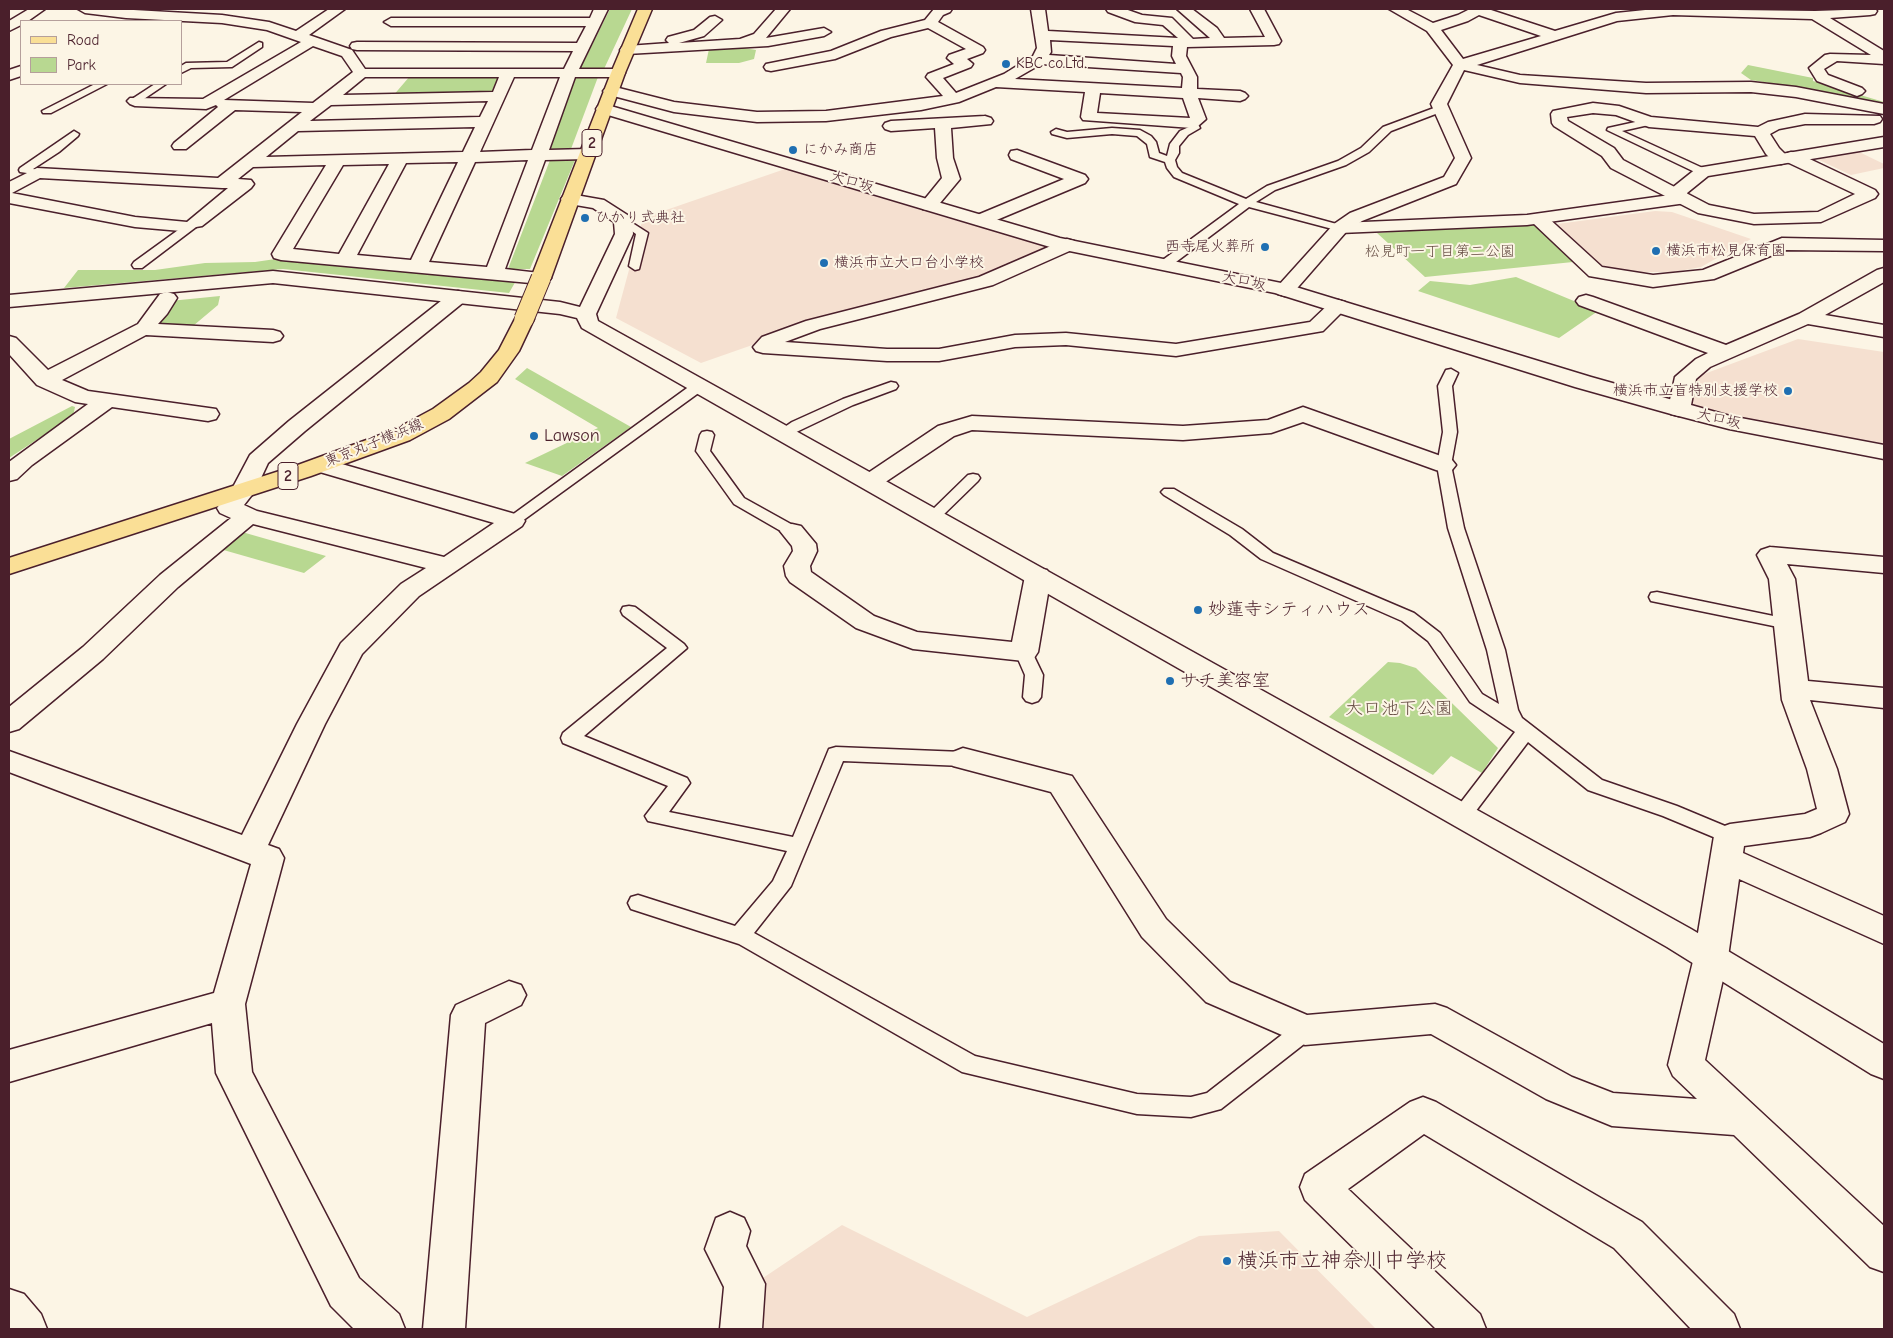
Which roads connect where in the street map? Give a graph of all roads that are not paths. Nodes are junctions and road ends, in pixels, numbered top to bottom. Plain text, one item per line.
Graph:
1 (38, 9) edge
2 (85, 9) edge
3 (219, 9) edge
4 (338, 9) edge
5 (410, 9) edge
6 (601, 9) edge
7 (645, 9) edge
8 (783, 9) edge
9 (945, 9) edge
10 (1038, 9) edge
11 (1113, 9) edge
12 (1184, 9) edge
13 (1257, 9) edge
14 (1396, 9) edge
15 (1479, 9) edge
16 (1598, 9) edge
17 (1691, 9) edge
18 (1674, 11) junction
19 (1870, 11) dead end
20 (1816, 16) junction
21 (122, 17) edge
22 (1616, 17) junction
23 (201, 18) junction
24 (181, 19) edge
25 (20, 20) edge
26 (20, 20) edge
27 (715, 20) dead end
28 (391, 22) junction
29 (594, 22) junction
30 (930, 23) junction
31 (9, 27) edge
32 (1432, 28) junction
33 (824, 32) dead end
34 (1041, 35) junction
35 (1556, 36) junction
36 (305, 38) junction
37 (1220, 42) junction
38 (743, 43) junction
39 (1184, 43) junction
40 (259, 45) dead end
41 (582, 47) junction
42 (352, 50) junction
43 (634, 50) junction
44 (1038, 59) junction
45 (1884, 59) edge
46 (1460, 66) junction
47 (771, 67) dead end
48 (182, 69) edge
49 (1184, 69) junction
50 (361, 72) junction
51 (509, 73) junction
52 (569, 73) junction
53 (618, 73) junction
54 (995, 83) junction
55 (100, 85) edge
56 (159, 85) edge
57 (1093, 88) junction
58 (611, 91) junction
59 (1189, 94) junction
60 (498, 96) junction
61 (1240, 96) dead end
62 (954, 99) junction
63 (1884, 100) edge
64 (135, 101) joint
65 (206, 104) junction
66 (323, 104) junction
67 (231, 105) junction
68 (1442, 108) junction
69 (604, 109) junction
70 (1884, 109) edge
71 (47, 111) dead end
72 (1884, 119) edge
73 (985, 121) dead end
74 (190, 122) dead end
75 (485, 122) junction
76 (1649, 122) junction
77 (208, 123) junction
78 (942, 123) junction
79 (1192, 123) junction
80 (294, 126) junction
81 (822, 127) dead end
82 (879, 127) dead end
83 (862, 128) dead end
84 (1056, 132) dead end
85 (1761, 132) junction
86 (74, 134) dead end
87 (1884, 142) edge
88 (180, 146) dead end
89 (588, 154) junction
90 (538, 155) junction
91 (1017, 155) dead end
92 (468, 157) junction
93 (400, 158) junction
94 (1786, 158) junction
95 (337, 160) junction
96 (1170, 160) junction
97 (249, 162) junction
98 (1704, 172) junction
99 (37, 173) junction
100 (222, 183) junction
101 (9, 189) edge
102 (1678, 196) junction
103 (9, 198) edge
104 (570, 199) junction
105 (1247, 203) junction
106 (929, 205) junction
107 (1539, 218) junction
108 (623, 220) junction
109 (981, 220) junction
110 (189, 224) junction
111 (1340, 228) junction
112 (1067, 245) junction
113 (1884, 246) edge
114 (345, 260) junction
115 (1164, 264) junction
116 (138, 265) dead end
117 (417, 266) junction
118 (635, 266) dead end
119 (494, 274) junction
120 (1884, 274) edge
121 (541, 278) junction
122 (1284, 290) junction
123 (177, 293) junction
124 (458, 297) junction
125 (9, 301) edge
126 (1586, 301) dead end
127 (1338, 306) junction
128 (586, 314) junction
129 (1806, 318) junction
130 (148, 323) dead end
131 (1884, 331) edge
132 (273, 336) dead end
133 (9, 342) edge
134 (1727, 353) junction
135 (1451, 373) dead end
136 (45, 380) junction
137 (699, 386) junction
138 (891, 386) dead end
139 (108, 400) junction
140 (1678, 409) junction
141 (208, 414) dead end
142 (783, 433) junction
143 (707, 435) dead end
144 (1884, 452) edge
145 (321, 465) junction
146 (1444, 465) junction
147 (9, 474) edge
148 (973, 478) dead end
149 (870, 482) junction
150 (1170, 492) dead end
151 (246, 504) junction
152 (933, 518) junction
153 (513, 521) junction
154 (792, 531) joint
155 (1884, 565) edge
156 (9, 566) edge
157 (448, 566) junction
158 (1038, 576) junction
159 (1657, 597) dead end
160 (629, 611) dead end
161 (1788, 624) junction
162 (1024, 652) junction
163 (1796, 689) junction
164 (1032, 697) dead end
165 (1884, 698) edge
166 (9, 722) edge
167 (1521, 727) junction
168 (963, 759) joint
169 (9, 761) edge
170 (1462, 816) junction
171 (799, 846) junction
172 (1728, 848) junction
173 (250, 850) junction
174 (638, 903) dead end
175 (1884, 931) edge
176 (739, 936) junction
177 (1711, 958) junction
178 (509, 995) dead end
179 (228, 1004) junction
180 (1305, 1030) junction
181 (1884, 1063) edge
182 (9, 1066) edge
183 (1743, 1119) junction
184 (730, 1231) dead end
185 (1884, 1253) edge
186 (9, 1310) edge
187 (26, 1329) edge
188 (384, 1329) edge
189 (444, 1329) edge
190 (741, 1329) edge
191 (1465, 1329) edge
192 (1719, 1329) edge

1 - 25 street
2 - 21 street
3 - 23 street
4 - 36 street
5 - 28 street
6 - 29 street
7 - 43 main road, 東京丸子横浜線 / 2
8 - 38 street
9 - 30 street
10 - 34 street
11 - 39 street
12 - 37 street
13 - 37 street
14 - 32 street
15 - 32 street
15 - 35 street
16 - 22 street
17 - 18 street
18 - 20 street
18 - 22 street
19 - 20 street
20 - 45 street
21 - 24 street
22 - 35 street
23 - 24 street
23 - 36 street
26 - 31 street
27 - 43 street
28 - 29 street
28 - 42 street
29 - 41 street
30 - 47 street
30 - 62 street
32 - 46 street
33 - 38 street
34 - 39 street
34 - 44 street
35 - 46 street
36 - 42 street
36 - 65 street
37 - 39 street
38 - 43 street
39 - 49 street
40 - 48 lane
41 - 42 street
41 - 52 street
42 - 50 street
43 - 53 main road, 東京丸子横浜線 / 2
44 - 49 street
44 - 54 street
45 - 63 street
46 - 68 street
46 - 70 street
49 - 59 street
50 - 51 street
50 - 66 street
51 - 52 street
51 - 60 street
52 - 53 street
52 - 90 street
53 - 58 main road, 東京丸子横浜線 / 2
54 - 57 street
54 - 62 street
55 - 71 lane
56 - 64 lane
57 - 59 street
57 - 79 street
58 - 62 street
58 - 69 main road, 東京丸子横浜線 / 2
59 - 61 street
59 - 79 street
60 - 66 street
60 - 75 street
64 - 65 street
65 - 67 street
66 - 67 street
66 - 80 street
67 - 77 street
68 - 105 lane
68 - 111 street
69 - 89 main road, 東京丸子横浜線 / 2
69 - 106 street, 大口坂
72 - 85 street
73 - 78 street
74 - 77 street
75 - 80 street
75 - 92 street
76 - 85 street
76 - 98 lane
76 - 102 street
77 - 88 street
78 - 82 street
78 - 106 street
79 - 96 lane
80 - 97 street
81 - 83 street
84 - 96 lane
85 - 94 street
86 - 99 lane
87 - 94 street
89 - 90 street
89 - 104 main road, 東京丸子横浜線 / 2
90 - 92 street
90 - 119 street
91 - 109 street
92 - 93 street
92 - 117 street
93 - 95 street
93 - 114 street
94 - 98 street
94 - 102 street
95 - 97 street
95 - 114 street
96 - 105 lane
97 - 100 street
98 - 102 street
99 - 100 street
99 - 101 street
100 - 110 street
102 - 107 street
103 - 110 street
104 - 108 street
104 - 121 main road, 東京丸子横浜線 / 2
105 - 111 lane
105 - 115 lane
106 - 109 street, 大口坂
107 - 111 street
107 - 113 street
108 - 118 lane
108 - 128 street
109 - 112 street, 大口坂
110 - 116 lane
111 - 122 street
112 - 115 street, 大口坂
112 - 127 street
114 - 117 street
115 - 122 street, 大口坂
117 - 119 street
119 - 121 street
120 - 129 street
121 - 145 main road, 東京丸子横浜線 / 2, bridge
122 - 127 street, 大口坂
123 - 124 street
123 - 125 street
123 - 130 street
124 - 128 street
124 - 151 street
126 - 134 street
127 - 140 street, 大口坂
128 - 137 street
129 - 131 street
129 - 134 street
132 - 136 street
133 - 136 street
134 - 140 street
135 - 146 lane
136 - 139 street
137 - 142 street
137 - 153 lane
138 - 142 lane
139 - 141 street
139 - 147 street
140 - 144 street, 大口坂
142 - 149 street
143 - 154 lane
145 - 151 main road, 東京丸子横浜線 / 2
145 - 153 street
146 - 149 street
146 - 167 lane
148 - 152 lane
149 - 152 street
150 - 167 lane
151 - 156 main road, 東京丸子横浜線 / 2
151 - 157 street
151 - 166 street
152 - 158 street
153 - 157 street
154 - 162 street
155 - 161 street
157 - 173 street
158 - 162 street
158 - 170 street
159 - 161 lane
160 - 171 lane
161 - 163 street
162 - 164 lane
163 - 165 street
163 - 172 street
167 - 170 lane
167 - 172 lane
168 - 171 lane
168 - 180 street
169 - 173 street
170 - 177 street
171 - 176 lane
172 - 175 street
172 - 177 street
173 - 179 street
174 - 176 lane
176 - 180 lane
177 - 181 street
177 - 183 street
178 - 189 street
179 - 182 street
179 - 188 street
180 - 183 street
183 - 185 street
184 - 190 street
186 - 187 street
191 - 192 street

